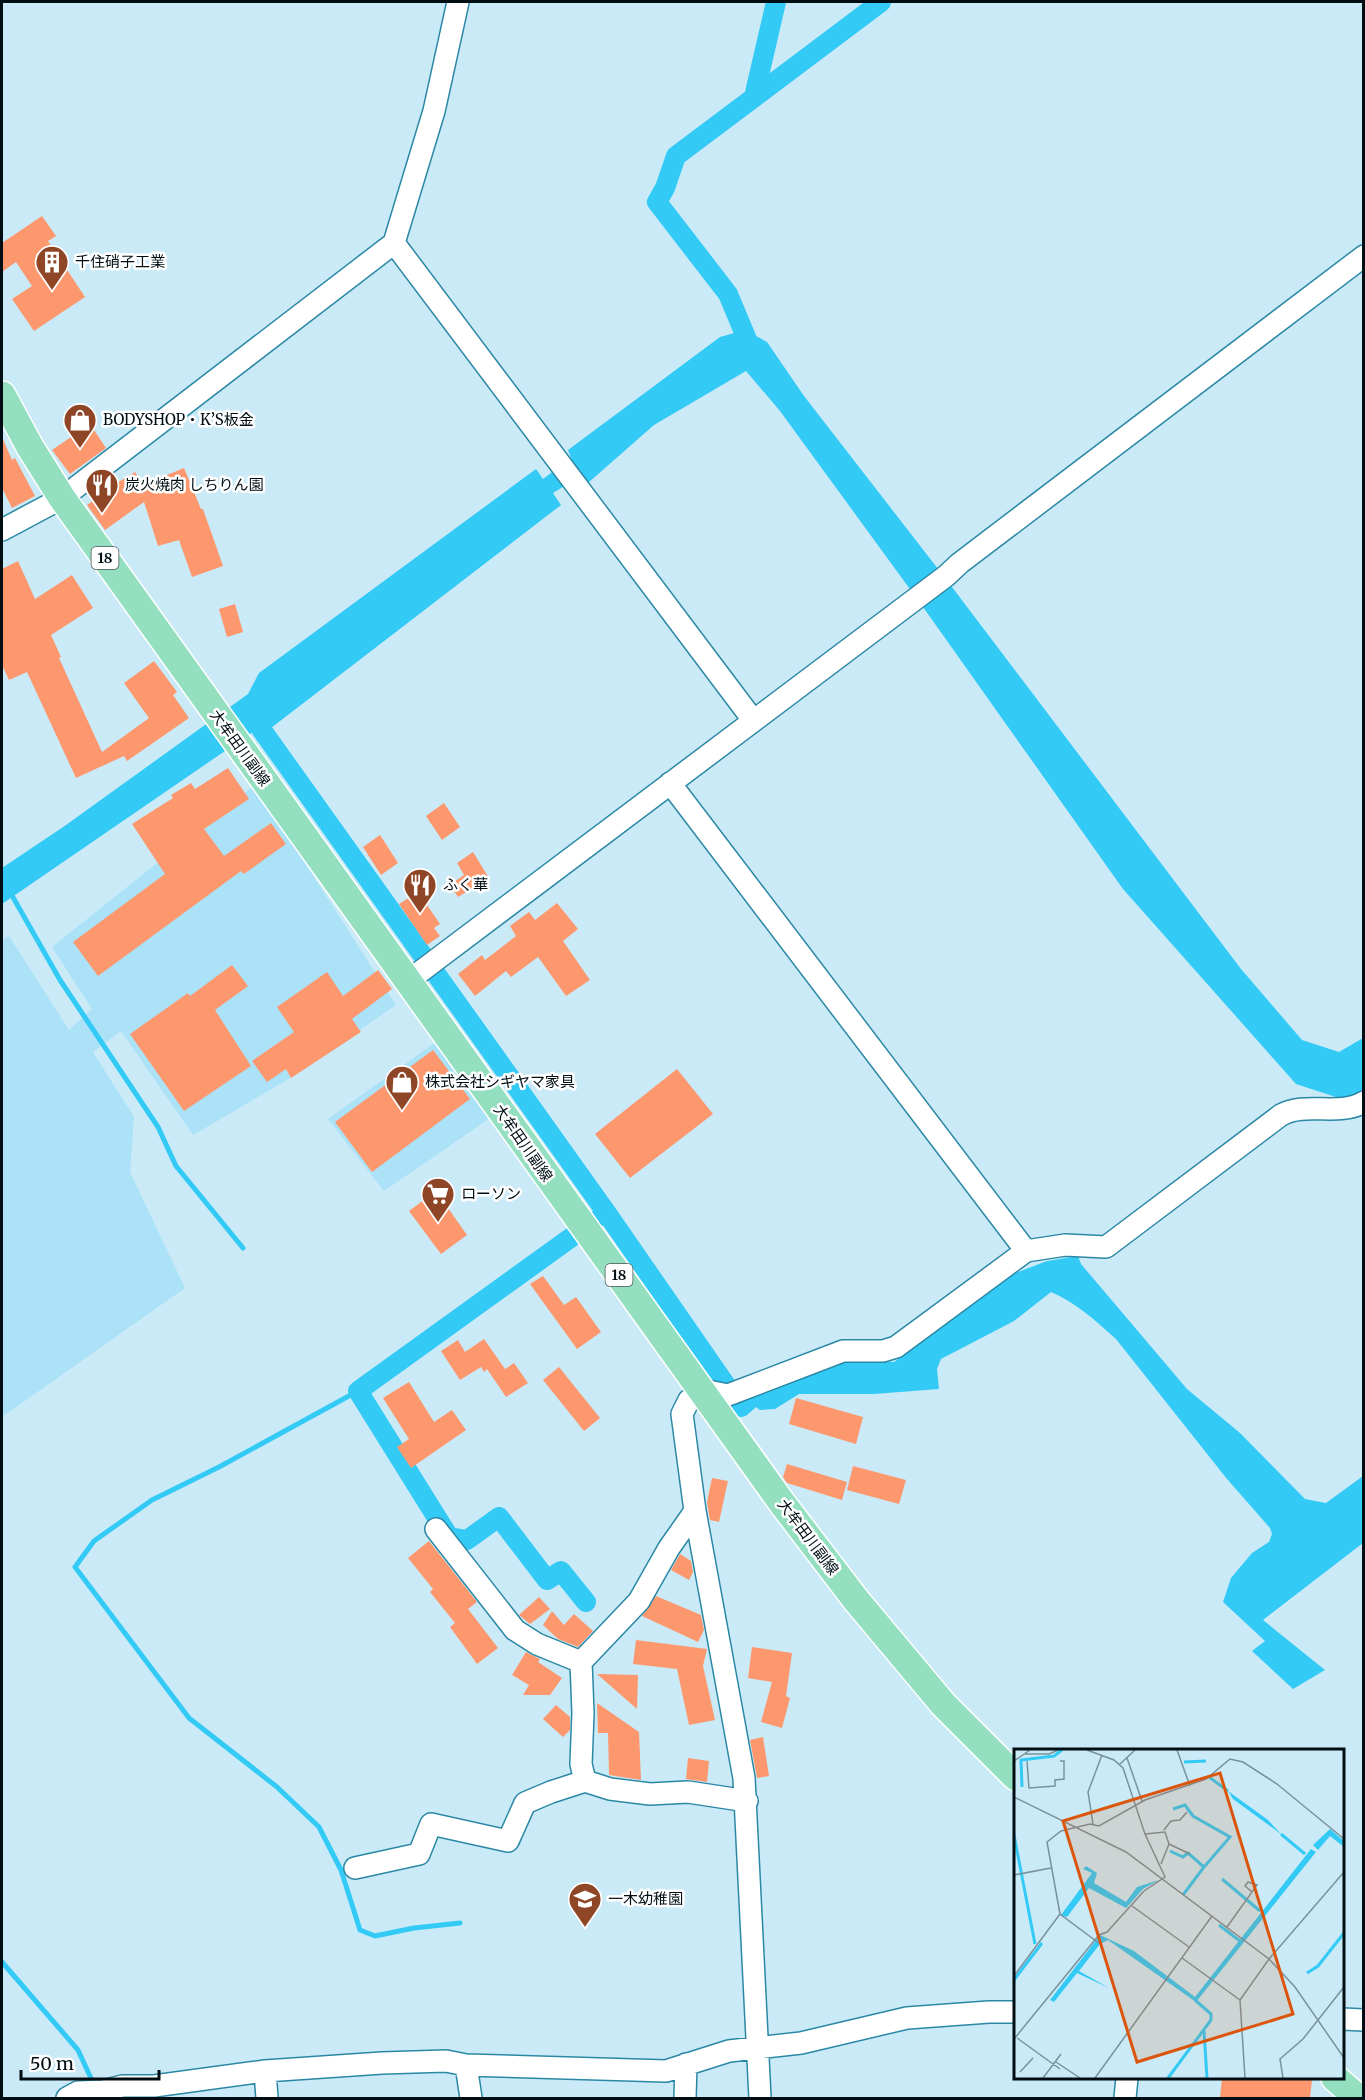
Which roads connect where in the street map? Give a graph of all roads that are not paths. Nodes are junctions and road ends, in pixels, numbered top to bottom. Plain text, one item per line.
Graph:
1 (458, 2) edge
2 (394, 243) junction
3 (1364, 256) edge
4 (2, 395) edge
5 (62, 498) junction
6 (2, 530) edge
7 (753, 720) junction
8 (670, 783) junction
9 (408, 981) junction
10 (1364, 1102) edge
11 (1026, 1251) junction
12 (715, 1393) junction
13 (695, 1511) junction
14 (436, 1528) dead end
15 (581, 1662) junction
16 (1014, 1775) edge
17 (585, 1781) junction
18 (747, 1801) junction
19 (355, 1868) dead end
20 (1014, 2012) edge
21 (1344, 2019) edge
22 (1364, 2019) edge
23 (759, 2048) junction
24 (686, 2064) junction
25 (466, 2065) junction
26 (265, 2071) junction
27 (1127, 2079) edge
28 (1336, 2079) edge
29 (86, 2094) edge
30 (267, 2098) edge
31 (471, 2098) edge
32 (685, 2098) edge
33 (760, 2098) edge
34 (1125, 2098) edge
35 (1358, 2098) edge

1 - 2 street
2 - 5 street
2 - 7 street
3 - 7 street
4 - 5 main road, 大牟田川副線 / 18
5 - 6 street
5 - 9 main road, 大牟田川副線 / 18
7 - 8 street
8 - 9 street
8 - 11 street
9 - 12 main road, 大牟田川副線 / 18
10 - 11 street
11 - 12 street
12 - 13 street
12 - 16 main road, 大牟田川副線 / 18
13 - 15 street
13 - 18 street
14 - 15 street
15 - 17 street
17 - 18 street
17 - 19 street
18 - 23 street
20 - 23 street
21 - 22 street
23 - 24 street
23 - 33 street
24 - 25 street
24 - 32 street
25 - 26 street
25 - 31 street
26 - 29 street
26 - 30 street
27 - 34 street
28 - 35 main road

